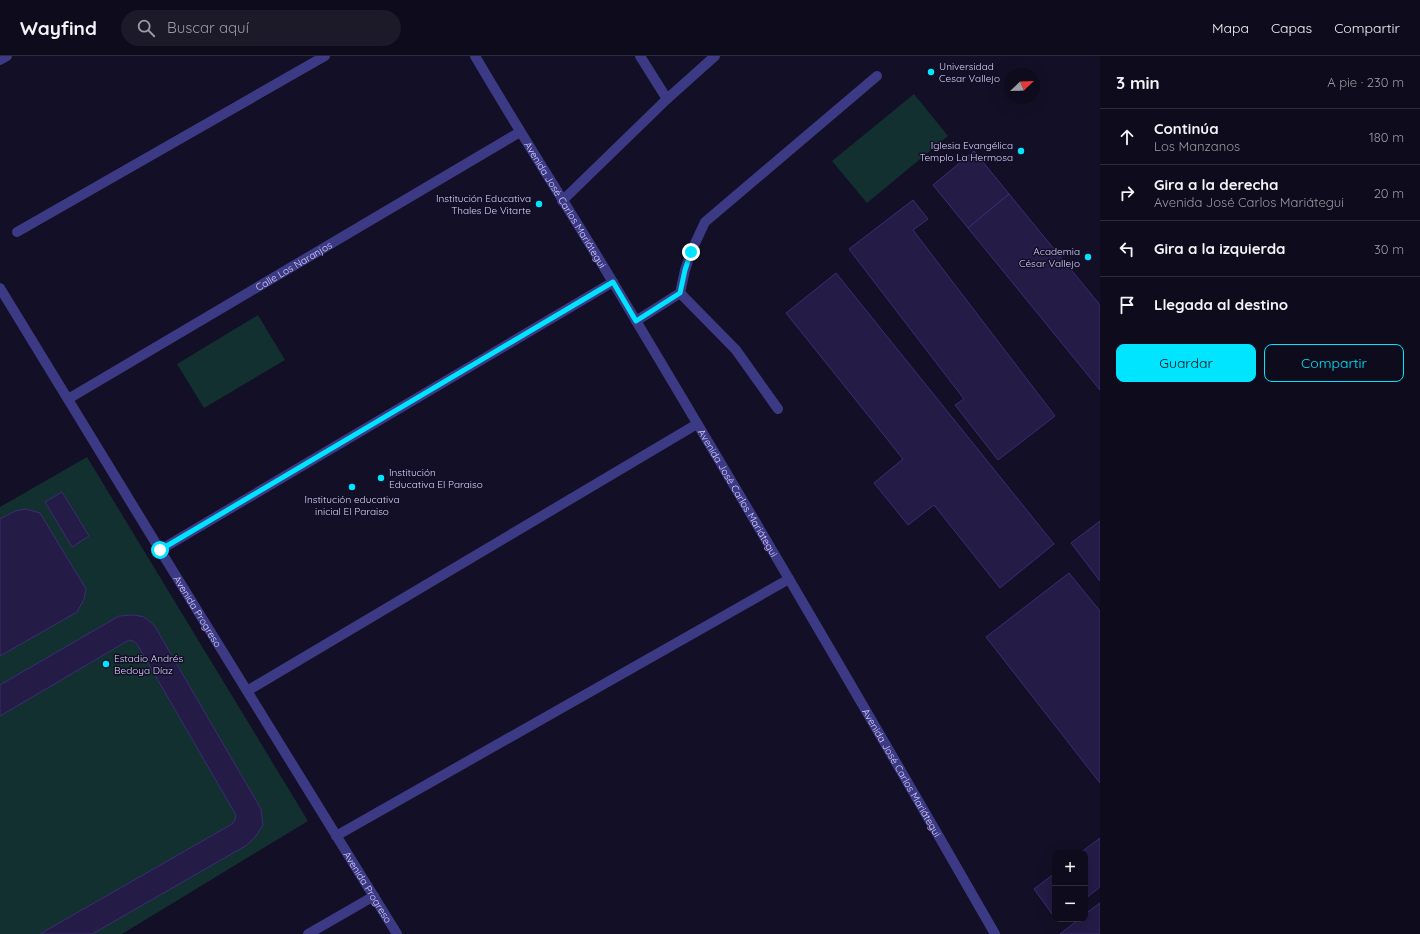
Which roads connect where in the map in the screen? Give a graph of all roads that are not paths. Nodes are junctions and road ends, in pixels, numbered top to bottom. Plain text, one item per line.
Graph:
1 (6, 56) edge
2 (325, 56) edge
3 (475, 56) edge
4 (640, 56) edge
5 (716, 56) edge
6 (0, 60) edge
7 (877, 76) dead end
8 (667, 99) junction
9 (520, 132) junction
10 (562, 201) junction
11 (17, 232) dead end
12 (613, 282) junction
13 (0, 288) edge
14 (680, 293) junction
15 (636, 321) junction
16 (68, 399) junction
17 (778, 408) dead end
18 (697, 424) junction
19 (160, 550) junction
20 (789, 579) junction
21 (247, 692) junction
22 (336, 836) junction
23 (374, 896) junction
24 (308, 934) edge
25 (398, 934) edge
26 (995, 934) edge

1 - 6 street
2 - 11 street
3 - 9 street, Avenida José Carlos Mariátegui
4 - 8 street
5 - 8 street
7 - 14 street
8 - 10 street
9 - 10 street, Avenida José Carlos Mariátegui
9 - 16 street, Calle Los Naranjos
10 - 12 street, Avenida José Carlos Mariátegui
12 - 15 street, Avenida José Carlos Mariátegui
12 - 19 street
13 - 16 street, Avenida Progreso
14 - 15 street
14 - 17 street
15 - 18 street, Avenida José Carlos Mariátegui
16 - 19 street, Avenida Progreso
18 - 20 street, Avenida José Carlos Mariátegui
18 - 21 street
19 - 21 street, Avenida Progreso
20 - 22 street
20 - 26 street, Avenida José Carlos Mariátegui
21 - 22 street, Avenida Progreso
22 - 23 street, Avenida Progreso
23 - 24 street
23 - 25 street, Avenida Progreso

